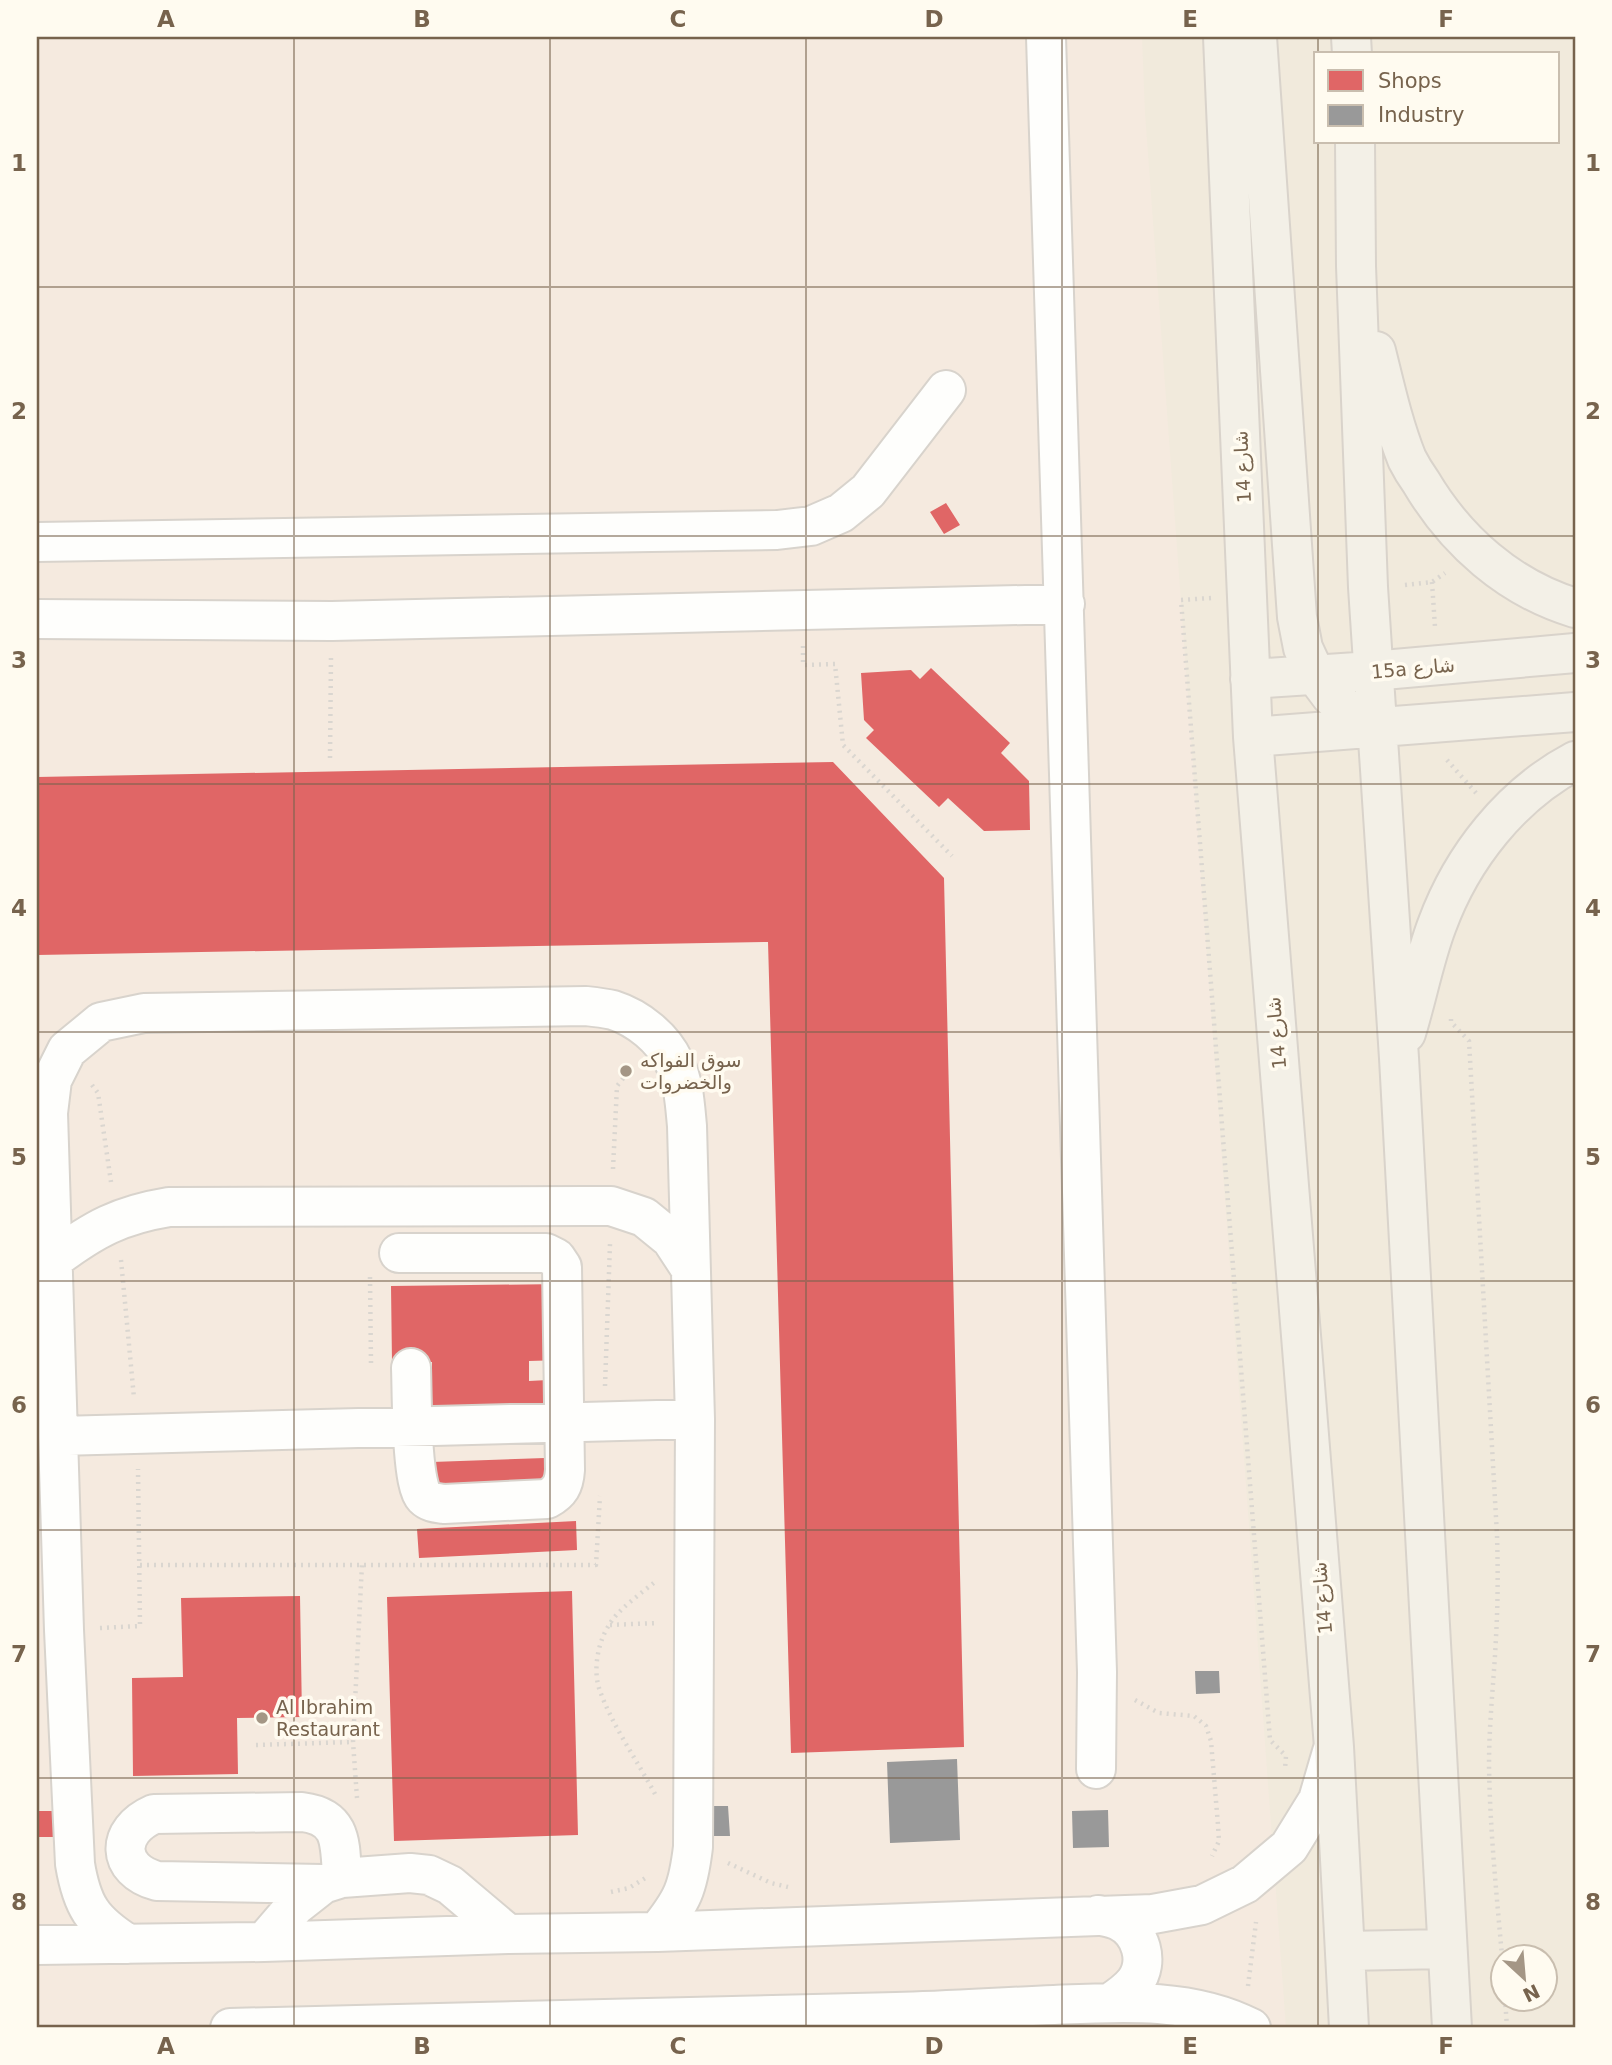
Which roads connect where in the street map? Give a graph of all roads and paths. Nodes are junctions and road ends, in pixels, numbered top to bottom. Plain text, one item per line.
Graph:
1 (1046, 37) edge
2 (1223, 37) edge
3 (1257, 37) edge
4 (1355, 144) edge
5 (1356, 266) junction
6 (946, 390) dead end
7 (37, 542) edge
8 (1368, 587) junction
9 (1248, 596) junction
10 (1065, 604) junction
11 (1575, 608) edge
12 (37, 619) edge
13 (332, 621) junction
14 (1575, 653) edge
15 (803, 665) dead end
16 (1438, 666) junction
17 (1373, 671) junction
18 (1316, 676) junction
19 (1250, 680) junction
20 (1575, 712) edge
21 (1442, 721) junction
22 (1376, 726) junction
23 (1253, 737) junction
24 (330, 758) dead end
25 (1575, 761) edge
26 (1500, 820) junction
27 (953, 856) dead end
28 (1452, 1009) dead end
29 (67, 1050) junction
30 (1399, 1058) junction
31 (117, 1219) junction
32 (54, 1259) junction
33 (384, 1264) joint
34 (690, 1268) junction
35 (411, 1368) dead end
36 (695, 1419) junction
37 (565, 1423) junction
38 (372, 1427) junction
39 (413, 1427) junction
40 (138, 1434) junction
41 (59, 1436) junction
42 (695, 1549) junction
43 (362, 1564) dead end
44 (694, 1622) junction
45 (609, 1625) junction
46 (64, 1630) junction
47 (354, 1742) junction
48 (256, 1745) dead end
49 (1334, 1747) junction
50 (1097, 1769) dead end
51 (1285, 1774) dead end
52 (657, 1798) dead end
53 (357, 1809) dead end
54 (1219, 1841) dead end
55 (333, 1881) junction
56 (1245, 1884) junction
57 (1098, 1915) junction
58 (657, 1932) junction
59 (508, 1934) junction
60 (264, 1942) junction
61 (1500, 1942) edge
62 (128, 1944) junction
63 (37, 1945) edge
64 (1446, 1950) junction
65 (1345, 1951) junction
66 (1110, 2003) junction
67 (946, 2019) edge
68 (805, 2021) edge
69 (722, 2022) edge
70 (1244, 2025) edge
71 (462, 2026) edge
72 (315, 2027) edge
73 (230, 2028) edge
74 (1349, 2028) edge
75 (1452, 2028) edge

1 - 10 street
2 - 9 main road, شارع 14
3 - 18 main road
4 - 5 main road
5 - 8 main road
5 - 11 main road
6 - 7 street
8 - 16 path
8 - 17 main road
9 - 19 main road, شارع 14
9 - 51 path
10 - 13 street
10 - 50 street
12 - 13 street
13 - 24 path
14 - 16 main road, 15a شارع
15 - 27 path
16 - 17 main road, 15a شارع
17 - 18 main road, 15a شارع
17 - 22 main road
18 - 19 main road, 15a شارع
18 - 22 main road
19 - 23 main road, شارع 14
20 - 21 main road
21 - 22 main road
21 - 26 path
22 - 23 main road
22 - 30 main road
23 - 49 main road, شارع 14
25 - 26 main road
26 - 30 main road
28 - 61 path
29 - 31 path
29 - 32 street
29 - 34 street
30 - 64 main road
31 - 32 street
31 - 34 street
31 - 40 path
32 - 41 street
33 - 37 street
33 - 38 path
34 - 36 street
35 - 39 street
36 - 37 street
36 - 42 street
37 - 39 street
37 - 39 street
38 - 39 street
38 - 40 street
40 - 41 street
40 - 46 path
41 - 46 street
42 - 44 street
42 - 45 path
43 - 47 path
44 - 45 path
44 - 58 street
45 - 52 path
46 - 62 street
47 - 48 path
47 - 53 path
49 - 56 street
49 - 65 main road, شارع 14
54 - 56 path
55 - 55 street
55 - 59 street
55 - 60 street
56 - 57 street
56 - 70 path
57 - 58 street
57 - 66 street
58 - 59 street
59 - 60 street
60 - 62 street
62 - 63 street
64 - 65 main road
64 - 75 main road
65 - 74 main road, شارع 14
66 - 67 street
66 - 70 street
67 - 68 street
68 - 69 street
69 - 71 street
71 - 72 street
72 - 73 street

